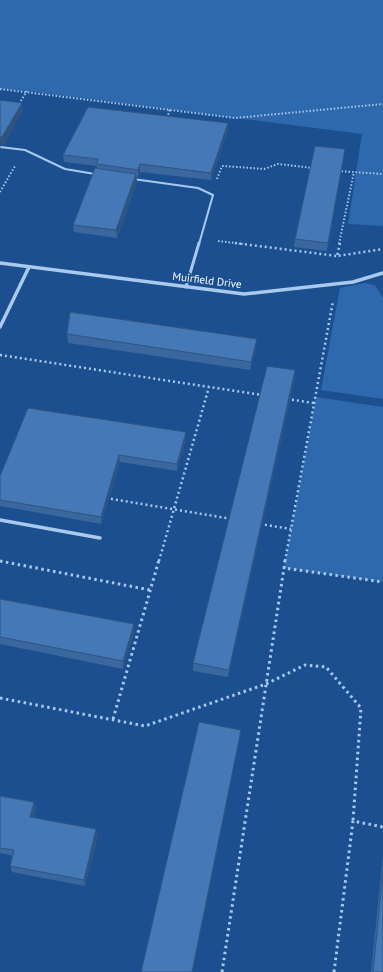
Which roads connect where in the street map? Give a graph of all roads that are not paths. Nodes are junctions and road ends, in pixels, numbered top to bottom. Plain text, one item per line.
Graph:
1 (0, 147) edge
2 (96, 174) edge
3 (128, 178) edge
4 (0, 263) edge
5 (29, 267) junction
6 (383, 273) edge
7 (186, 287) junction
8 (0, 327) edge
9 (0, 520) edge
10 (100, 538) dead end

1 - 2 lane
3 - 7 lane
4 - 5 street, Muirfield Drive
5 - 7 street, Muirfield Drive
5 - 8 street
6 - 7 street, Muirfield Drive
9 - 10 street

